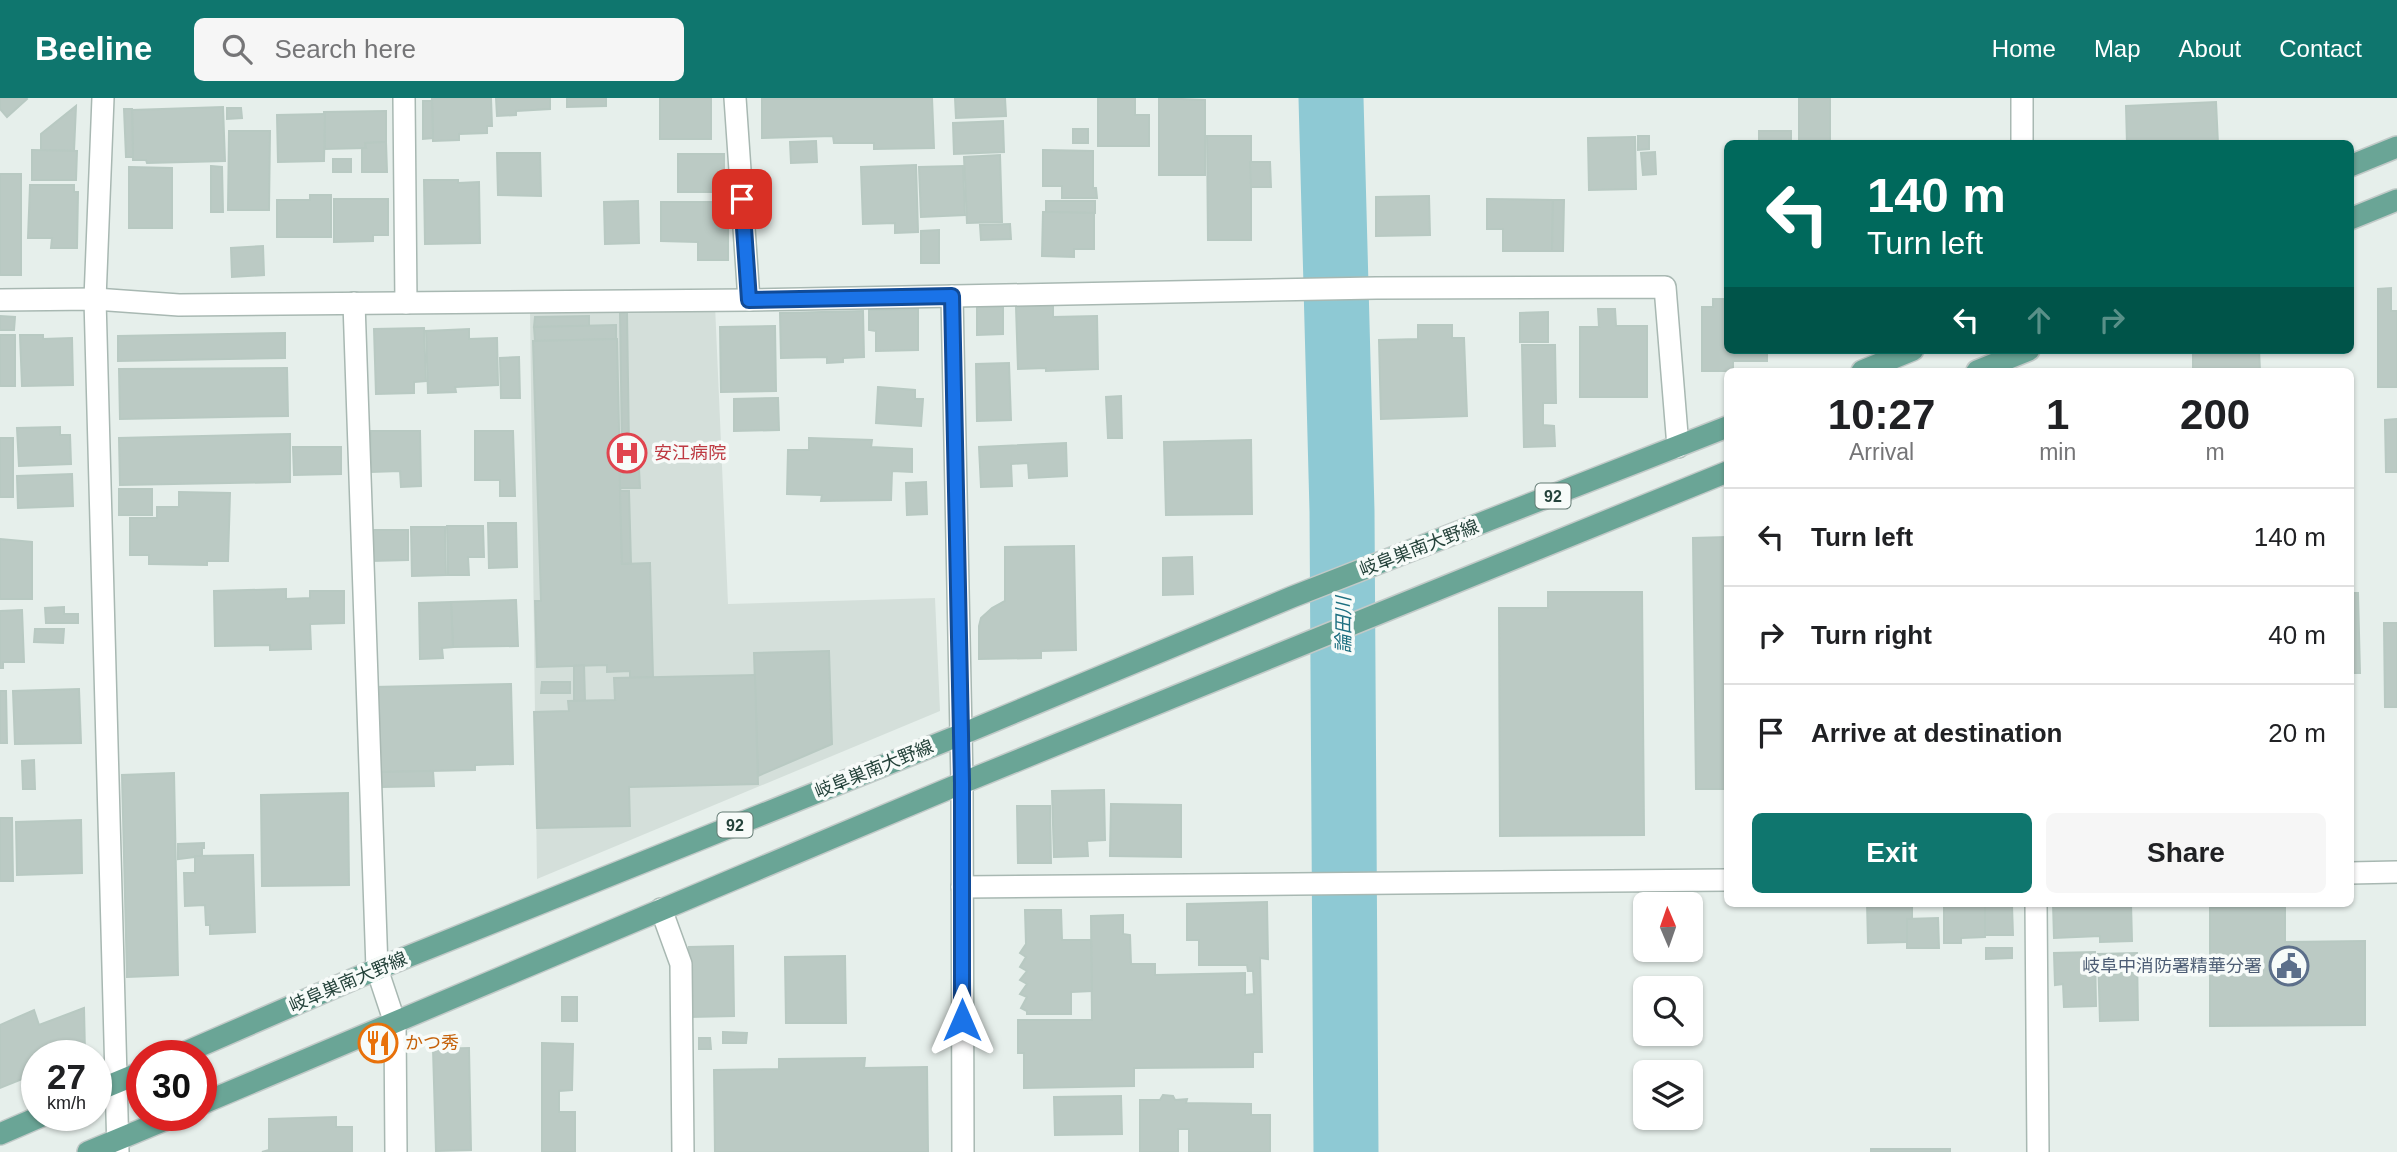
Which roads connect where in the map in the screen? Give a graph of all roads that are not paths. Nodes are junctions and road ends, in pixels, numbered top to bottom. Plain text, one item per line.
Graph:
1 (103, 98) edge
2 (404, 98) edge
3 (735, 98) edge
4 (2022, 98) edge
5 (2022, 140) edge
6 (2397, 147) edge
7 (2354, 164) edge
8 (2397, 200) edge
9 (2354, 217) edge
10 (952, 296) junction
11 (95, 299) junction
12 (0, 300) edge
13 (749, 300) junction
14 (354, 303) junction
15 (406, 303) junction
16 (1903, 354) edge
17 (2021, 359) edge
18 (1869, 368) edge
19 (1988, 368) edge
20 (1724, 428) edge
21 (1678, 447) junction
22 (1724, 473) edge
23 (960, 735) junction
24 (962, 783) junction
25 (2397, 872) edge
26 (2354, 873) edge
27 (1724, 880) edge
28 (962, 887) junction
29 (2036, 907) edge
30 (661, 909) junction
31 (377, 969) junction
32 (395, 1023) junction
33 (214, 1040) edge
34 (126, 1079) edge
35 (117, 1083) junction
36 (112, 1085) edge
37 (217, 1097) edge
38 (21, 1125) edge
39 (147, 1131) edge
40 (0, 1134) edge
41 (118, 1146) edge
42 (88, 1152) edge
43 (396, 1152) edge
44 (683, 1152) edge
45 (963, 1152) edge
46 (2038, 1152) edge

1 - 11 street
2 - 15 street
3 - 13 street
4 - 5 street
6 - 7 main road
8 - 9 main road
10 - 13 street
10 - 21 street
10 - 23 street
11 - 12 street
11 - 14 street
11 - 35 street
13 - 15 street
14 - 15 street
14 - 31 street
16 - 18 main road
17 - 19 main road
20 - 21 main road, 岐阜巣南大野線 / 92
21 - 23 main road, 岐阜巣南大野線 / 92
22 - 24 main road, 92
23 - 24 street
23 - 31 main road, 岐阜巣南大野線 / 92
24 - 28 street
24 - 30 main road, 92
25 - 26 street
27 - 28 street
28 - 45 street
29 - 46 street
30 - 32 main road, 92
30 - 44 street
31 - 32 street
31 - 33 main road, 岐阜巣南大野線 / 92
32 - 37 main road, 92
32 - 43 street
34 - 35 main road
35 - 36 main road
35 - 41 street
38 - 40 main road
39 - 41 main road
41 - 42 main road

